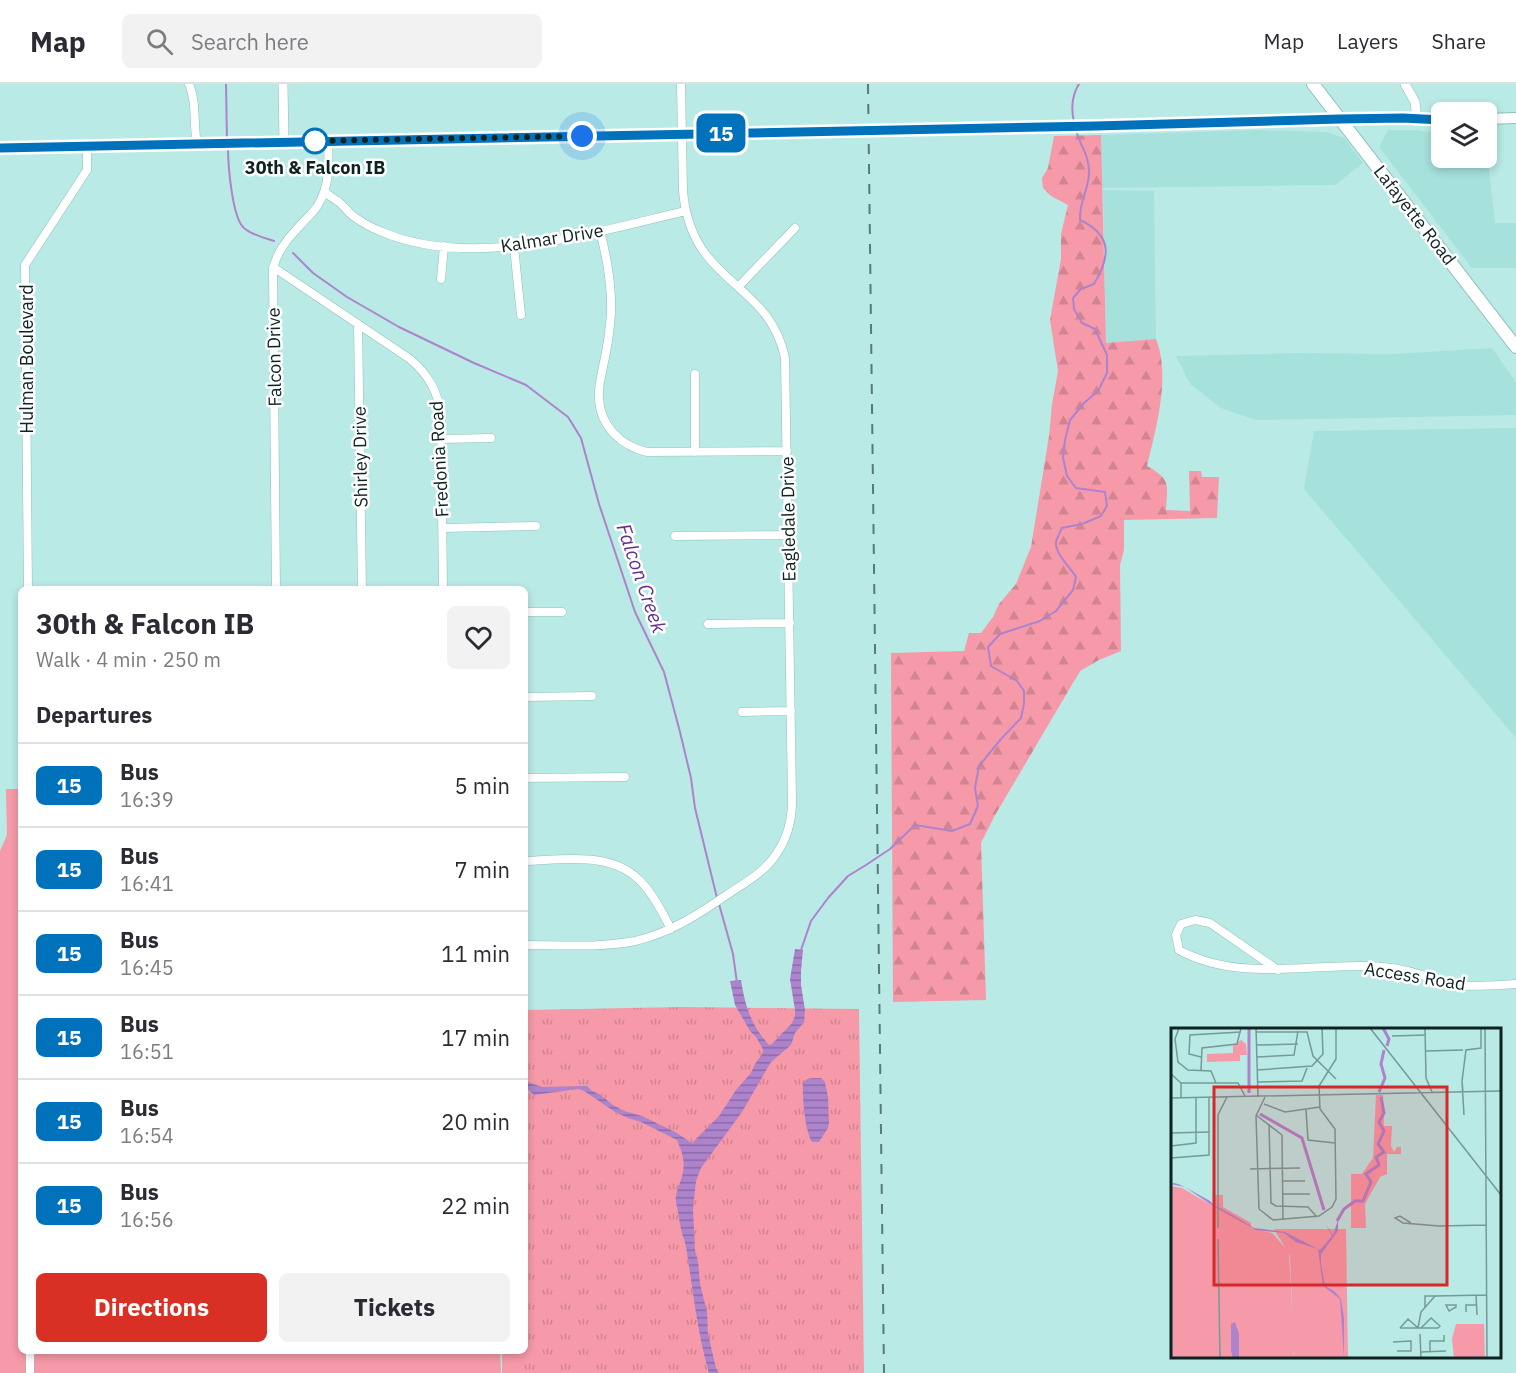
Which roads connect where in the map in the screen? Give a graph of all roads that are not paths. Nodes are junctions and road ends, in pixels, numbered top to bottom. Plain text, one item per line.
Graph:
1 (189, 84) edge
2 (283, 84) edge
3 (681, 84) edge
4 (1313, 84) edge
5 (1405, 84) edge
6 (1516, 118) edge
7 (1340, 119) junction
8 (1418, 119) junction
9 (1497, 119) edge
10 (1431, 120) edge
11 (681, 134) junction
12 (328, 141) junction
13 (284, 142) junction
14 (197, 144) junction
15 (87, 146) junction
16 (0, 148) edge
17 (324, 192) junction
18 (686, 211) junction
19 (795, 228) dead end
20 (600, 231) junction
21 (444, 246) junction
22 (514, 247) junction
23 (273, 267) junction
24 (441, 279) dead end
25 (739, 286) junction
26 (521, 315) dead end
27 (358, 324) junction
28 (1516, 347) edge
29 (695, 374) dead end
30 (491, 438) dead end
31 (441, 439) junction
32 (787, 451) junction
33 (696, 452) junction
34 (536, 526) dead end
35 (442, 528) junction
36 (788, 534) junction
37 (675, 536) dead end
38 (28, 586) edge
39 (276, 586) edge
40 (362, 586) edge
41 (443, 586) edge
42 (528, 612) edge
43 (562, 612) dead end
44 (790, 623) junction
45 (708, 624) dead end
46 (592, 696) dead end
47 (528, 697) edge
48 (791, 711) junction
49 (742, 712) dead end
50 (625, 777) dead end
51 (528, 778) edge
52 (528, 861) edge
53 (671, 929) junction
54 (528, 945) edge
55 (1278, 970) junction
56 (1516, 984) edge
57 (30, 1354) edge
58 (30, 1373) edge

1 - 14 street
2 - 13 street
3 - 11 street, Eagledale Drive
4 - 7 main road, Lafayette Road
5 - 8 street
6 - 9 main road
7 - 8 main road
7 - 11 main road
7 - 28 main road, Lafayette Road
8 - 10 main road
11 - 12 main road
11 - 18 street, Eagledale Drive
12 - 13 main road
12 - 17 street, Falcon Drive
13 - 14 main road
14 - 15 main road
15 - 16 main road
15 - 38 street, Hulman Boulevard
17 - 21 street, Kalmar Drive
17 - 23 street, Falcon Drive
18 - 20 street, Kalmar Drive
18 - 25 street, Eagledale Drive
19 - 25 street
20 - 22 street, Kalmar Drive
20 - 33 street
21 - 22 street, Kalmar Drive
21 - 24 street
22 - 26 street
23 - 27 street, Fredonia Road
23 - 39 street, Falcon Drive
25 - 32 street, Eagledale Drive
27 - 31 street, Fredonia Road
27 - 40 street, Shirley Drive
29 - 33 street
30 - 31 street
31 - 35 street, Fredonia Road
32 - 33 street
32 - 36 street, Eagledale Drive
34 - 35 street
35 - 41 street, Fredonia Road
36 - 37 street
36 - 44 street, Eagledale Drive
42 - 43 street
44 - 45 street
44 - 48 street, Eagledale Drive
46 - 47 street
48 - 49 street
48 - 53 street, Eagledale Drive
50 - 51 street
52 - 53 street
53 - 54 street, Eagledale Drive
55 - 55 street, Access Road
55 - 56 street, Access Road
57 - 58 street

